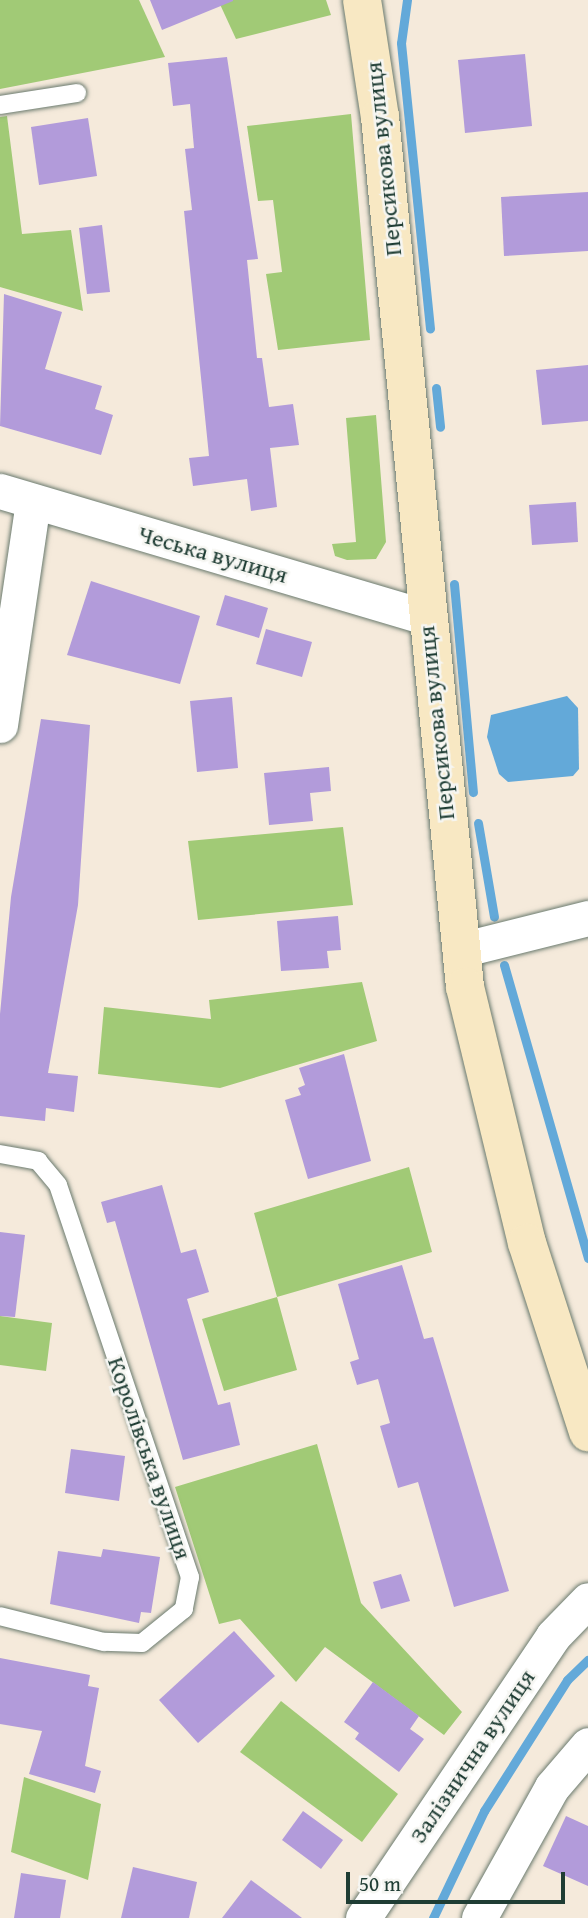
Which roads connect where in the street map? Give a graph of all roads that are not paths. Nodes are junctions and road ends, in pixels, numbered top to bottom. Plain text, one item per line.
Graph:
1 (362, 0) edge
2 (77, 93) dead end
3 (0, 105) edge
4 (0, 491) edge
5 (33, 501) junction
6 (426, 617) junction
7 (0, 724) edge
8 (588, 918) edge
9 (460, 950) junction
10 (0, 1154) edge
11 (588, 1433) edge
12 (588, 1600) edge
13 (0, 1616) edge
14 (588, 1745) edge
15 (363, 1918) edge
16 (479, 1918) edge

1 - 6 main road, Персикова вулиця
2 - 3 lane
4 - 5 street, Чеська вулиця
5 - 6 street, Чеська вулиця
5 - 7 street
6 - 9 main road, Персикова вулиця
8 - 9 street
9 - 11 main road, Персикова вулиця
10 - 13 lane, Королівська вулиця
12 - 15 street, Залізнична вулиця
14 - 16 street

